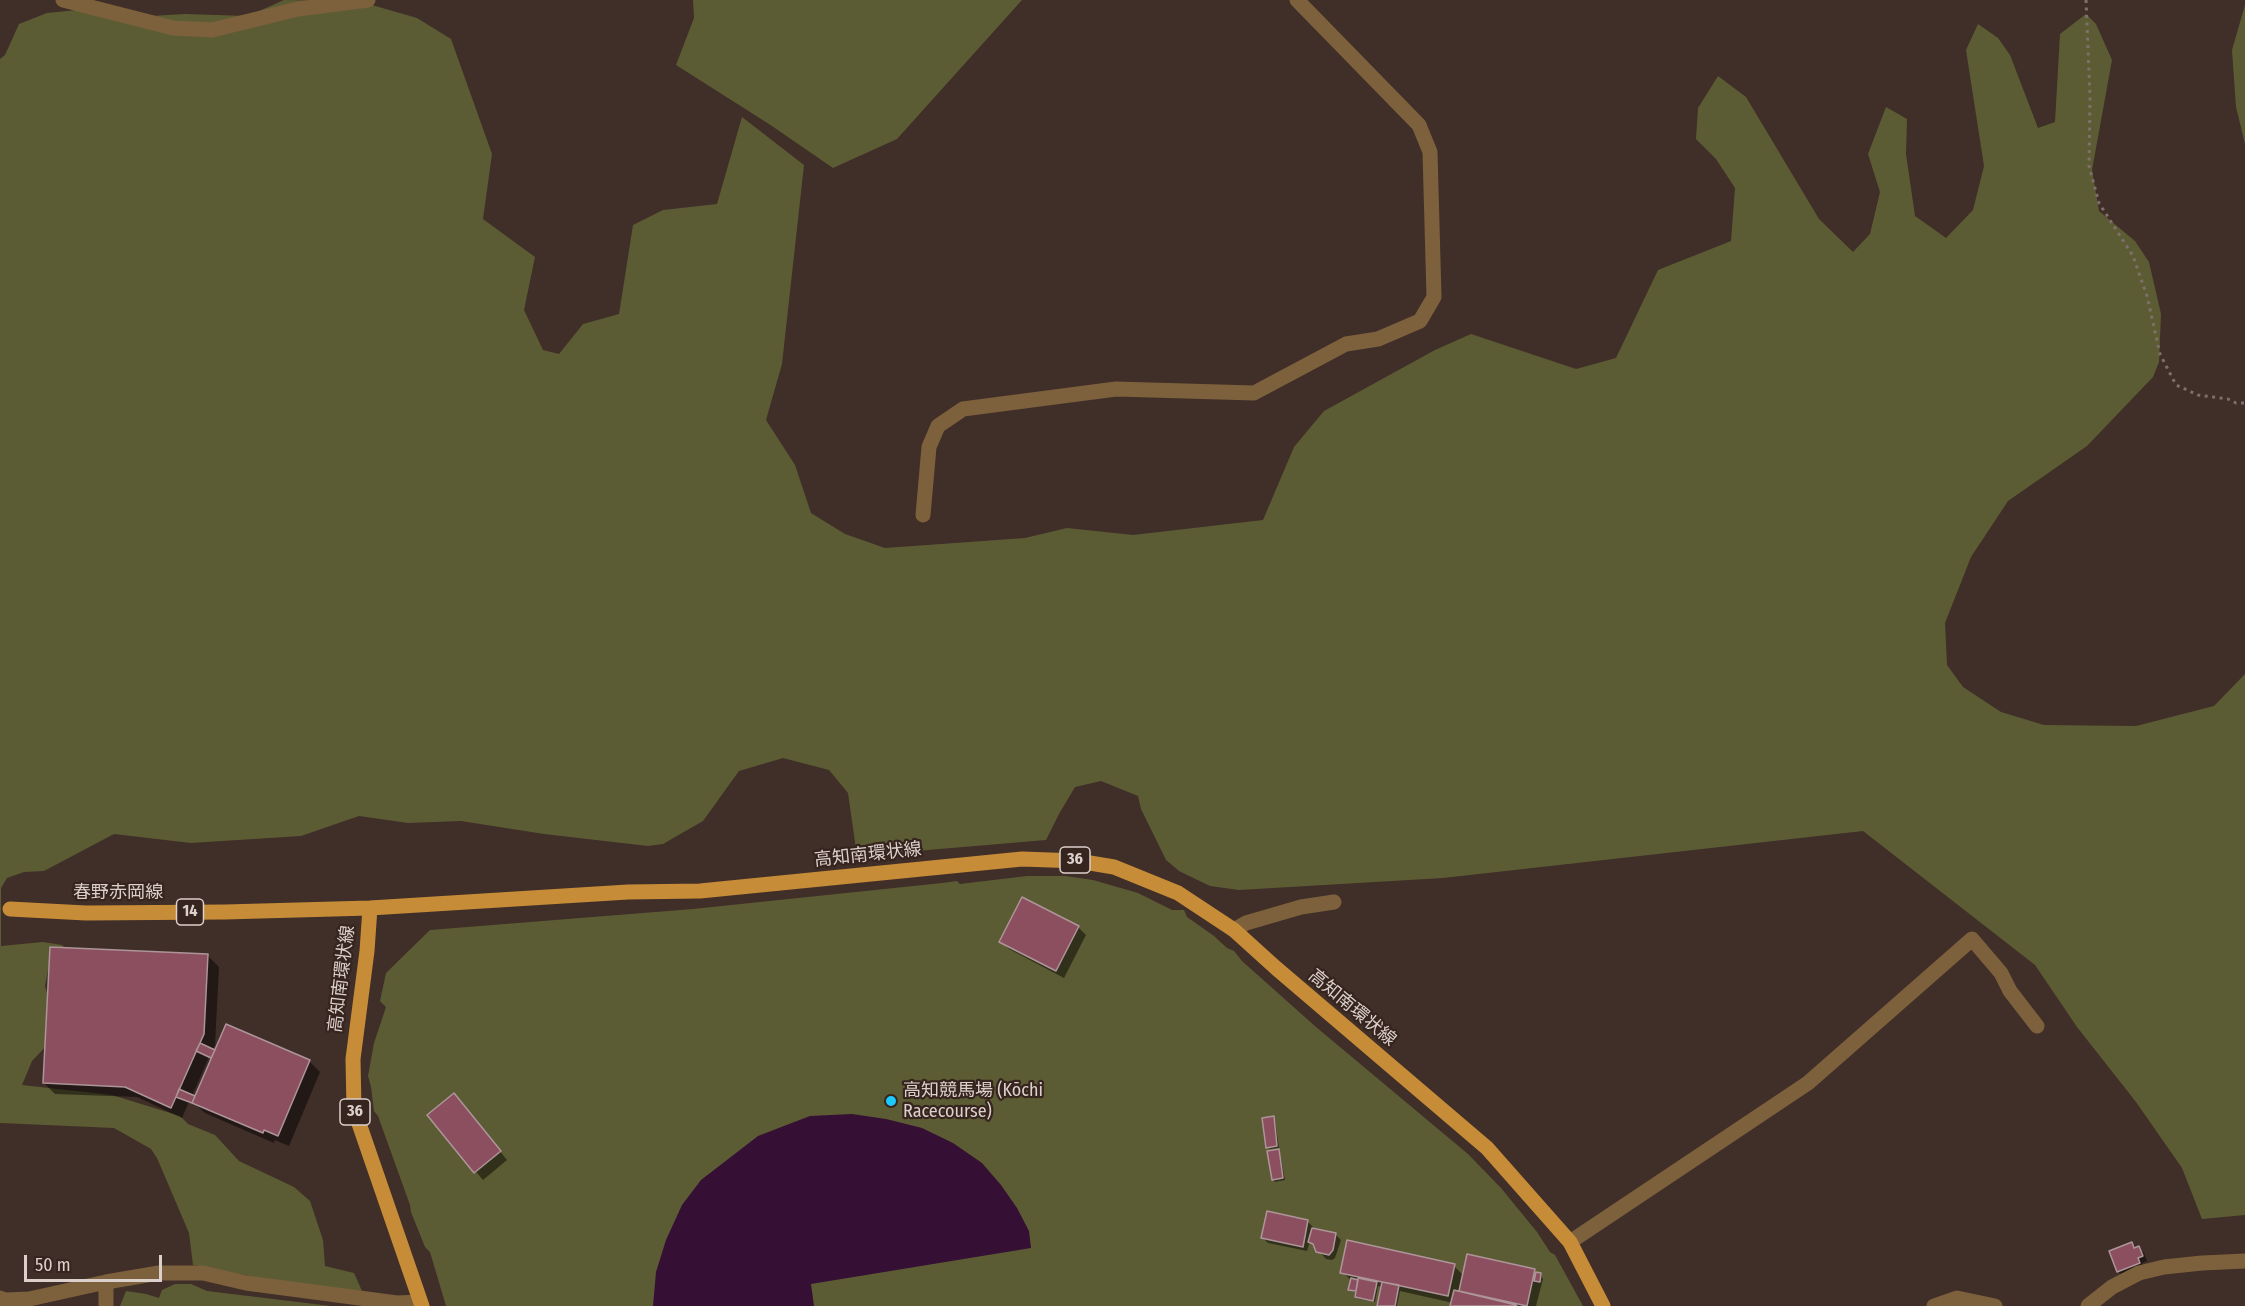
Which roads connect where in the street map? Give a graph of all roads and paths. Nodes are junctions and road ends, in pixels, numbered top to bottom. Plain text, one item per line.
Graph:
1 (63, 0) edge
2 (368, 0) edge
3 (1297, 0) edge
4 (2086, 0) edge
5 (2245, 403) edge
6 (923, 515) dead end
7 (1334, 902) dead end
8 (370, 908) junction
9 (10, 909) dead end
10 (1234, 930) junction
11 (2037, 1026) dead end
12 (1570, 1242) junction
13 (2245, 1262) edge
14 (106, 1282) junction
15 (0, 1298) edge
16 (421, 1304) edge
17 (106, 1306) edge
18 (1603, 1306) edge
19 (1934, 1306) edge
20 (1995, 1306) edge
21 (2088, 1306) edge

1 - 2 street
3 - 6 street
4 - 5 path
7 - 10 street
8 - 9 main road, 春野赤岡線 / 14
8 - 10 main road, 高知南環状線 / 36
8 - 16 main road, 高知南環状線 / 36
10 - 12 main road, 高知南環状線 / 36
11 - 12 street
12 - 18 main road, 高知南環状線 / 36
13 - 21 street
14 - 15 street
14 - 16 street
14 - 17 street
19 - 20 street

